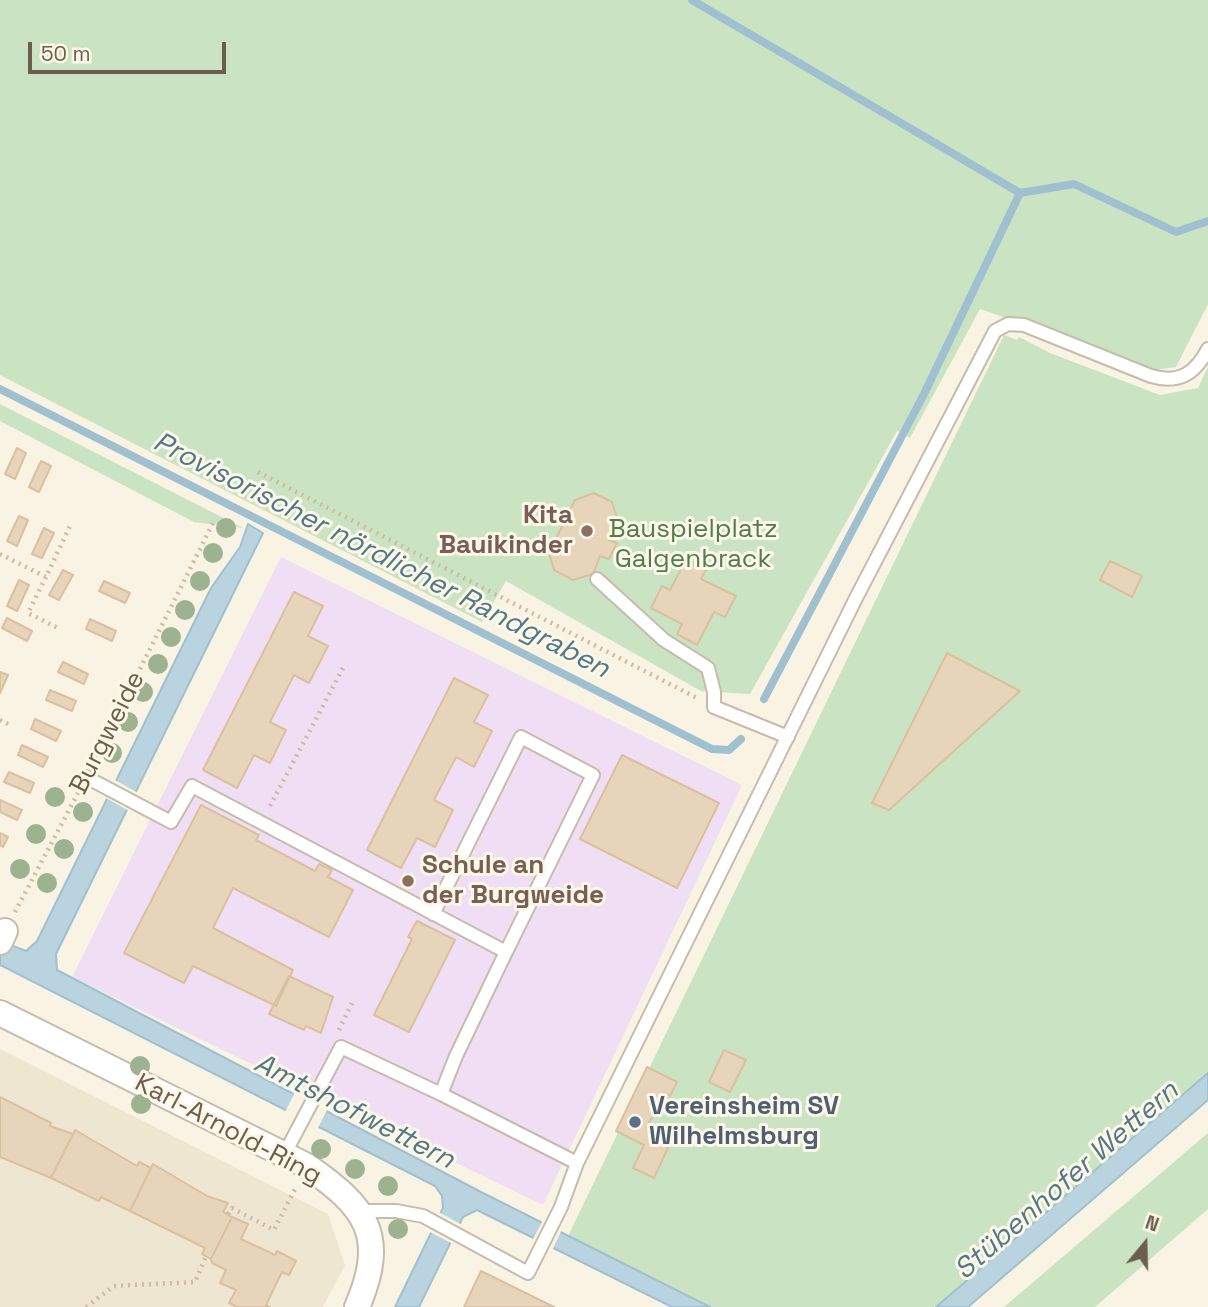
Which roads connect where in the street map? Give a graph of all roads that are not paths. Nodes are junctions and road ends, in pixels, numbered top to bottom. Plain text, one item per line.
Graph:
1 (1208, 349) edge
2 (597, 579) dead end
3 (788, 737) junction
4 (86, 777) road end
5 (433, 914) junction
6 (506, 952) junction
7 (0, 1013) edge
8 (441, 1094) junction
9 (285, 1155) junction
10 (577, 1163) junction
11 (360, 1211) junction
12 (357, 1307) edge

1 - 3 lane
2 - 3 lane
3 - 10 lane
4 - 5 lane
5 - 6 lane
5 - 6 lane
6 - 8 lane
7 - 9 street, Karl-Arnold-Ring
8 - 9 lane
8 - 10 lane
9 - 11 street, Karl-Arnold-Ring
10 - 11 lane
11 - 12 street, Karl-Arnold-Ring

